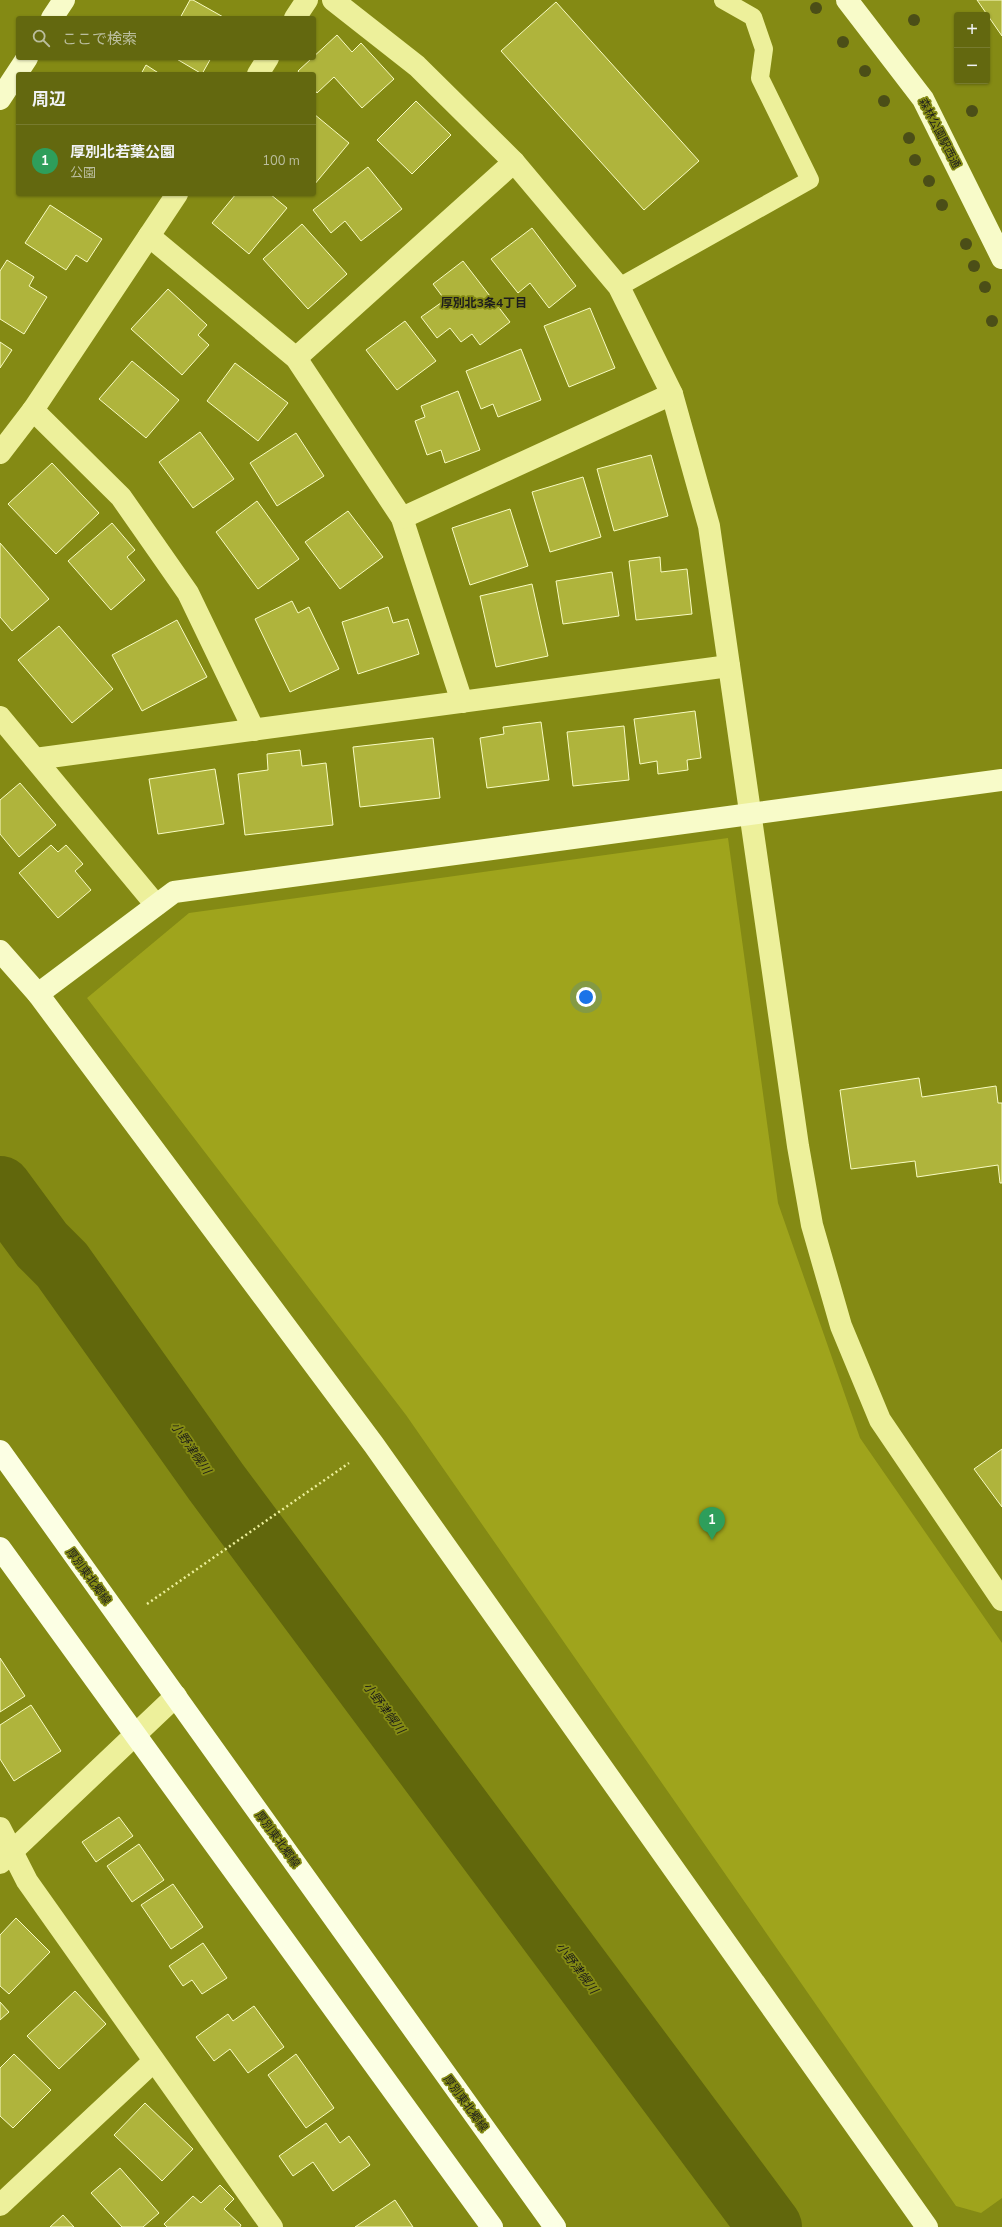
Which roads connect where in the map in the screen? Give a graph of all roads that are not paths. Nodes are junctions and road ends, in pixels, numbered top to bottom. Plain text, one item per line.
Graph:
1 (64, 0) edge
2 (307, 0) edge
3 (333, 0) edge
4 (724, 0) edge
5 (847, 0) edge
6 (53, 16) edge
7 (296, 16) edge
8 (26, 60) edge
9 (267, 60) edge
10 (17, 72) edge
11 (259, 72) edge
12 (16, 74) edge
13 (2, 94) edge
14 (514, 162) junction
15 (176, 196) edge
16 (149, 236) junction
17 (1002, 258) edge
18 (619, 287) junction
19 (296, 358) junction
20 (672, 394) junction
21 (32, 410) junction
22 (0, 453) edge
23 (402, 518) junction
24 (729, 666) junction
25 (462, 702) junction
26 (0, 717) edge
27 (254, 730) junction
28 (35, 759) junction
29 (1002, 780) edge
30 (750, 814) junction
31 (156, 905) junction
32 (0, 950) edge
33 (38, 994) junction
34 (0, 1451) edge
35 (0, 1548) edge
36 (1002, 1600) edge
37 (176, 1696) junction
38 (136, 1735) junction
39 (0, 1828) edge
40 (6, 1857) edge
41 (154, 2060) junction
42 (0, 2205) edge
43 (272, 2227) edge
44 (492, 2227) edge
45 (555, 2227) edge
46 (927, 2227) edge

1 - 6 street
2 - 7 street
3 - 14 street
4 - 18 lane
5 - 17 street, 森林公園駅西通
8 - 10 street
9 - 11 street
12 - 13 street
14 - 18 street
14 - 19 street
15 - 16 street
16 - 19 street
16 - 21 street
18 - 20 street
19 - 23 street
20 - 23 street
20 - 24 street
21 - 22 street
21 - 27 street
23 - 25 street
24 - 25 street
24 - 30 street
25 - 27 street
26 - 28 street
27 - 28 street
28 - 31 street
29 - 30 street
30 - 31 street
30 - 36 street
31 - 33 street
32 - 33 street
33 - 46 street
34 - 37 main road, 厚別東北郷線
35 - 38 main road
37 - 38 street
37 - 45 main road, 厚別東北郷線
38 - 40 street
38 - 44 main road
39 - 40 street
40 - 41 street
41 - 42 street
41 - 43 street

